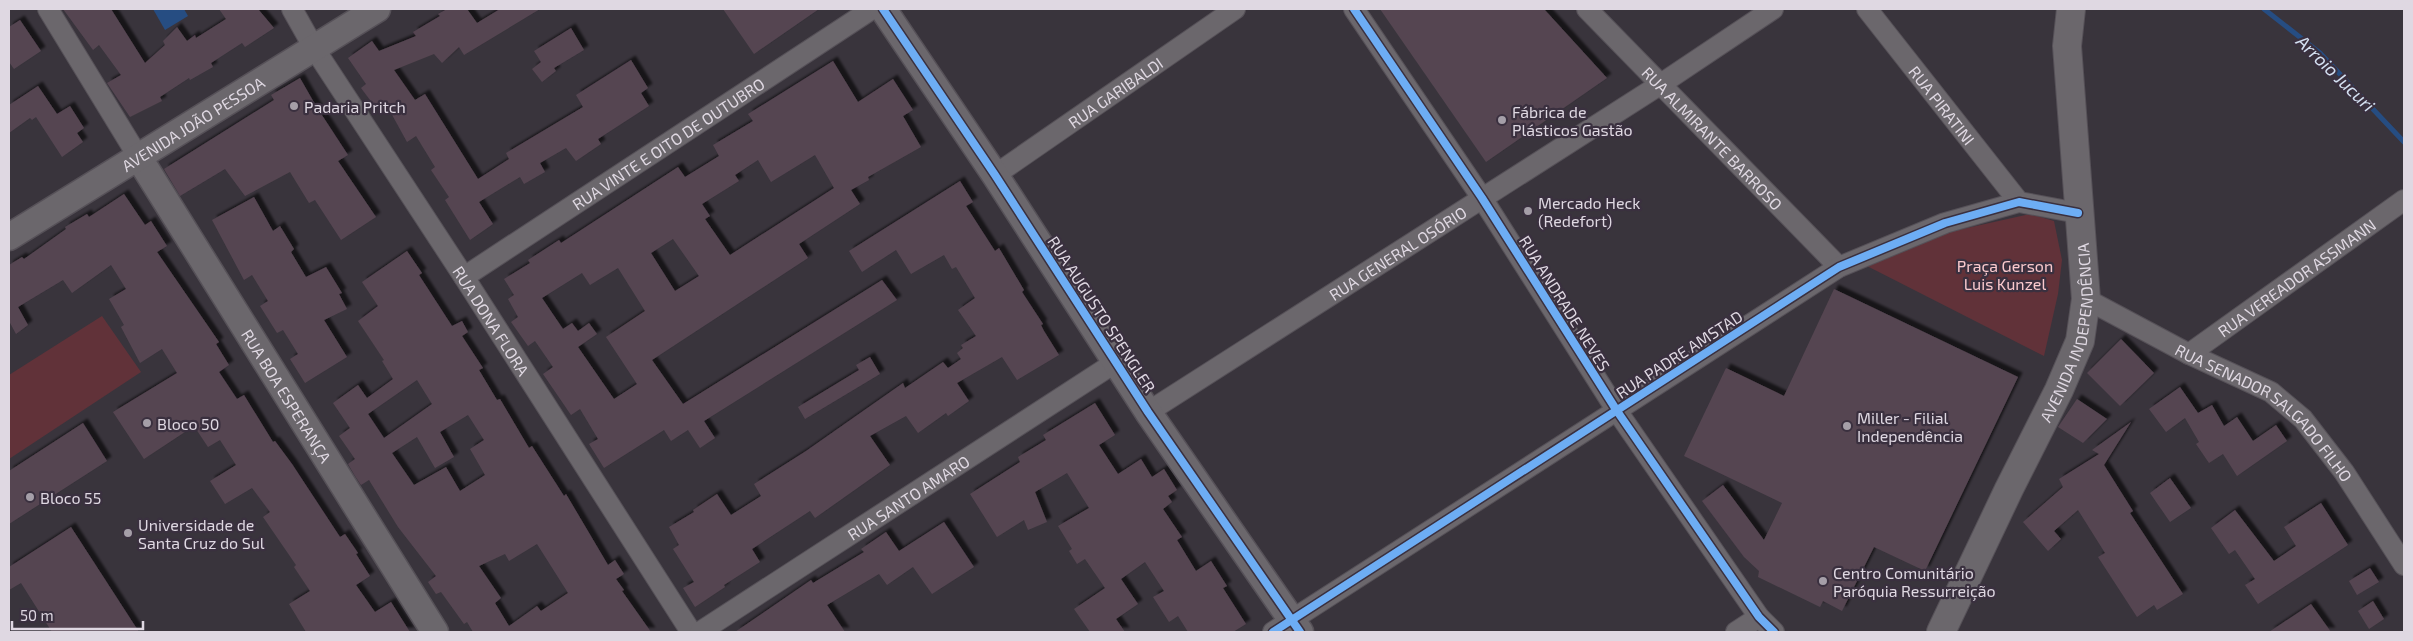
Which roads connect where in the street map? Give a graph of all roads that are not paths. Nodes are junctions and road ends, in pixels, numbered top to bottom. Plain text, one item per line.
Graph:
1 (48, 9) edge
2 (292, 9) edge
3 (377, 9) edge
4 (872, 9) edge
5 (883, 9) edge
6 (1235, 9) edge
7 (1354, 9) edge
8 (1587, 9) edge
9 (1773, 9) edge
10 (1867, 9) edge
11 (2071, 9) edge
12 (314, 48) junction
13 (1661, 84) junction
14 (139, 158) junction
15 (996, 175) junction
16 (1482, 198) junction
17 (2404, 200) edge
18 (2019, 202) junction
19 (2078, 212) junction
20 (9, 237) edge
21 (1839, 267) junction
22 (464, 277) junction
23 (2086, 299) junction
24 (2189, 354) junction
25 (1116, 362) junction
26 (1617, 410) junction
27 (1148, 412) junction
28 (2404, 565) edge
29 (1759, 618) junction
30 (1288, 628) edge
31 (435, 632) edge
32 (691, 632) edge
33 (700, 632) edge
34 (1736, 632) edge
35 (1774, 632) edge
36 (1942, 632) edge

1 - 14 street
2 - 12 street, RUA DONA FLORA
3 - 12 street, AVENIDA JOÃO PESSOA
4 - 22 street, RUA VINTE E OITO DE OUTUBRO
5 - 15 street, RUA AUGUSTO SPENGLER
6 - 15 street, RUA GARIBALDI
7 - 16 street, RUA ANDRADE NEVES
8 - 13 street, RUA ALMIRANTE BARROSO
9 - 13 street, RUA GENERAL OSÓRIO
10 - 18 street, RUA PIRATINI
11 - 19 main road, AVENIDA INDEPENDÊNCIA
12 - 14 street, AVENIDA JOÃO PESSOA
12 - 22 street, RUA DONA FLORA
13 - 16 street, RUA GENERAL OSÓRIO
13 - 21 street, RUA ALMIRANTE BARROSO
14 - 20 street, AVENIDA JOÃO PESSOA
14 - 31 street, RUA BOA ESPERANÇA
15 - 25 street, RUA AUGUSTO SPENGLER
16 - 26 street, RUA ANDRADE NEVES
16 - 27 street, RUA GENERAL OSÓRIO
17 - 24 street, RUA VEREADOR ASSMANN
18 - 19 street, RUA PADRE AMSTAD
18 - 21 street, RUA PADRE AMSTAD
19 - 23 main road, AVENIDA INDEPENDÊNCIA
21 - 26 street, RUA PADRE AMSTAD
22 - 32 street, RUA DONA FLORA
23 - 24 street, RUA SENADOR SALGADO FILHO
23 - 36 main road, AVENIDA INDEPENDÊNCIA
24 - 28 street, RUA SENADOR SALGADO FILHO
25 - 27 street, RUA AUGUSTO SPENGLER
25 - 33 street, RUA SANTO AMARO
26 - 29 street, RUA ANDRADE NEVES
26 - 30 street, RUA PADRE AMSTAD
27 - 30 street, RUA AUGUSTO SPENGLER
29 - 34 street
29 - 35 street, RUA ANDRADE NEVES

